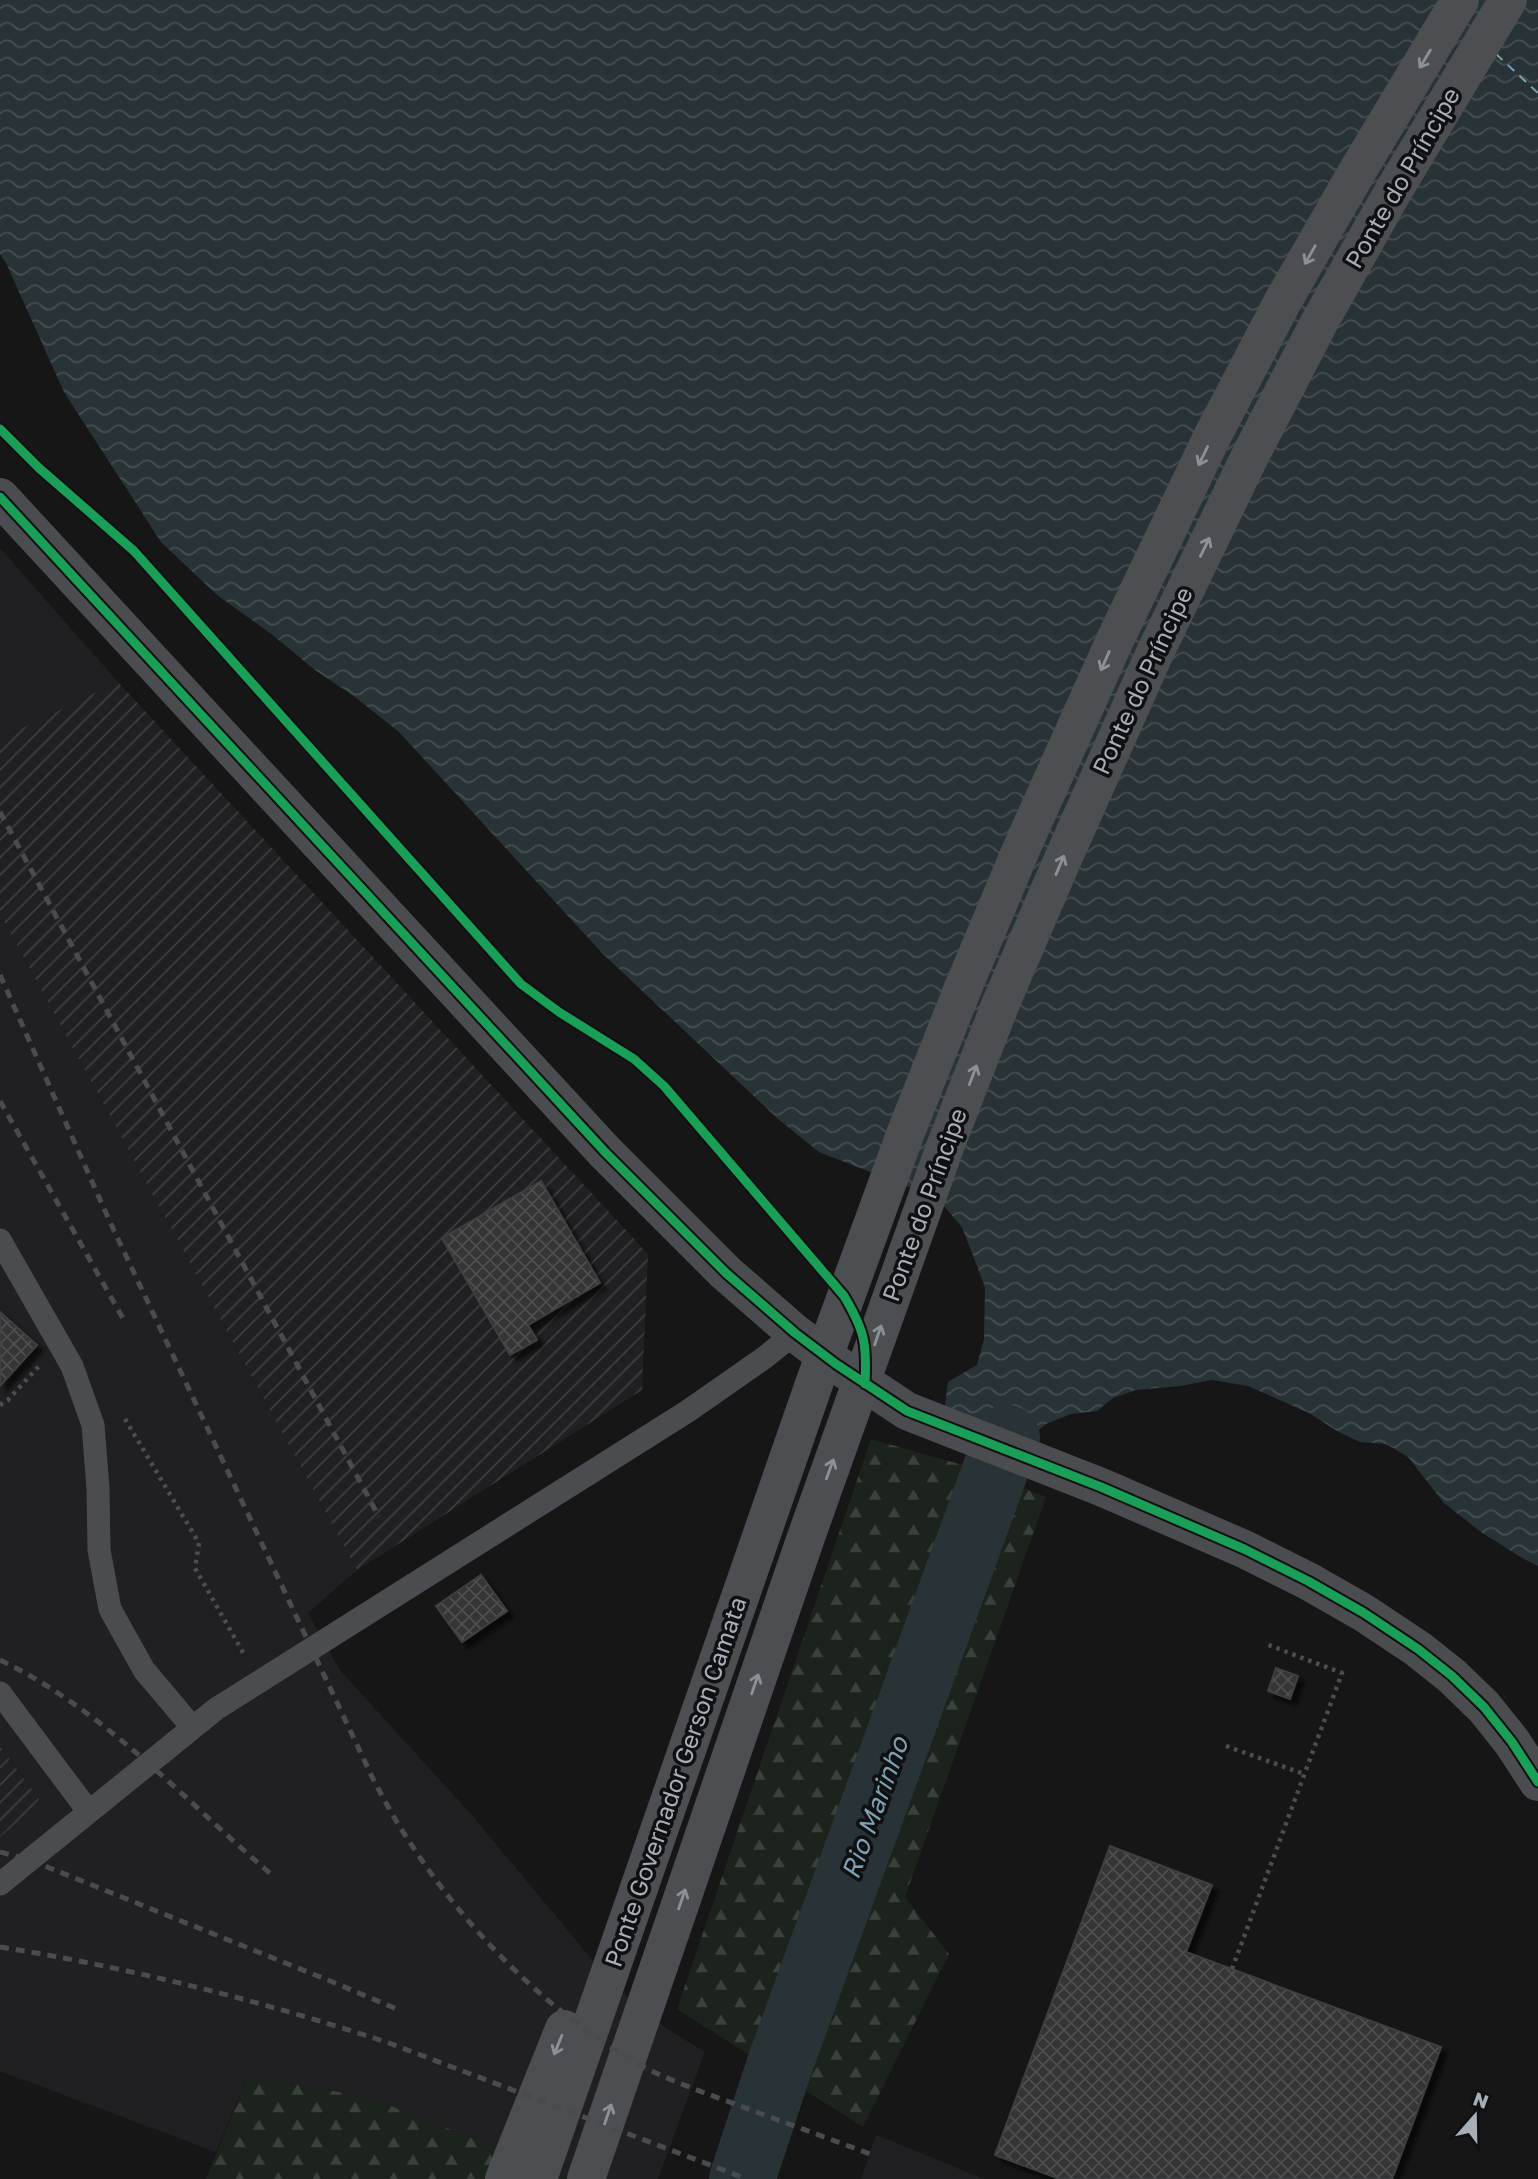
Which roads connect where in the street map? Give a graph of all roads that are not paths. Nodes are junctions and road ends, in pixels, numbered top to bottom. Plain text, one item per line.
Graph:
1 (1460, 0) edge
2 (1508, 0) edge
3 (0, 497) edge
4 (0, 1240) edge
5 (795, 1333) junction
6 (814, 1384) joint
7 (855, 1399) joint
8 (764, 1526) junction
9 (0, 1693) edge
10 (192, 1727) junction
11 (1538, 1782) edge
12 (89, 1812) junction
13 (0, 1884) edge
14 (504, 2179) edge
15 (538, 2179) edge
16 (586, 2179) edge

1 -> 6 main road, Ponte do Príncipe
7 -> 2 main road, Ponte do Príncipe
3 - 5 street
4 - 10 lane
5 - 10 lane
5 - 11 street
6 - 8 main road, Ponte Governador Gerson Camata
16 -> 7 main road, Ponte Governador Gerson Camata
8 -> 14 main road
8 - 15 main road, Ponte Governador Gerson Camata
9 - 12 lane
10 - 12 lane
12 - 13 lane

